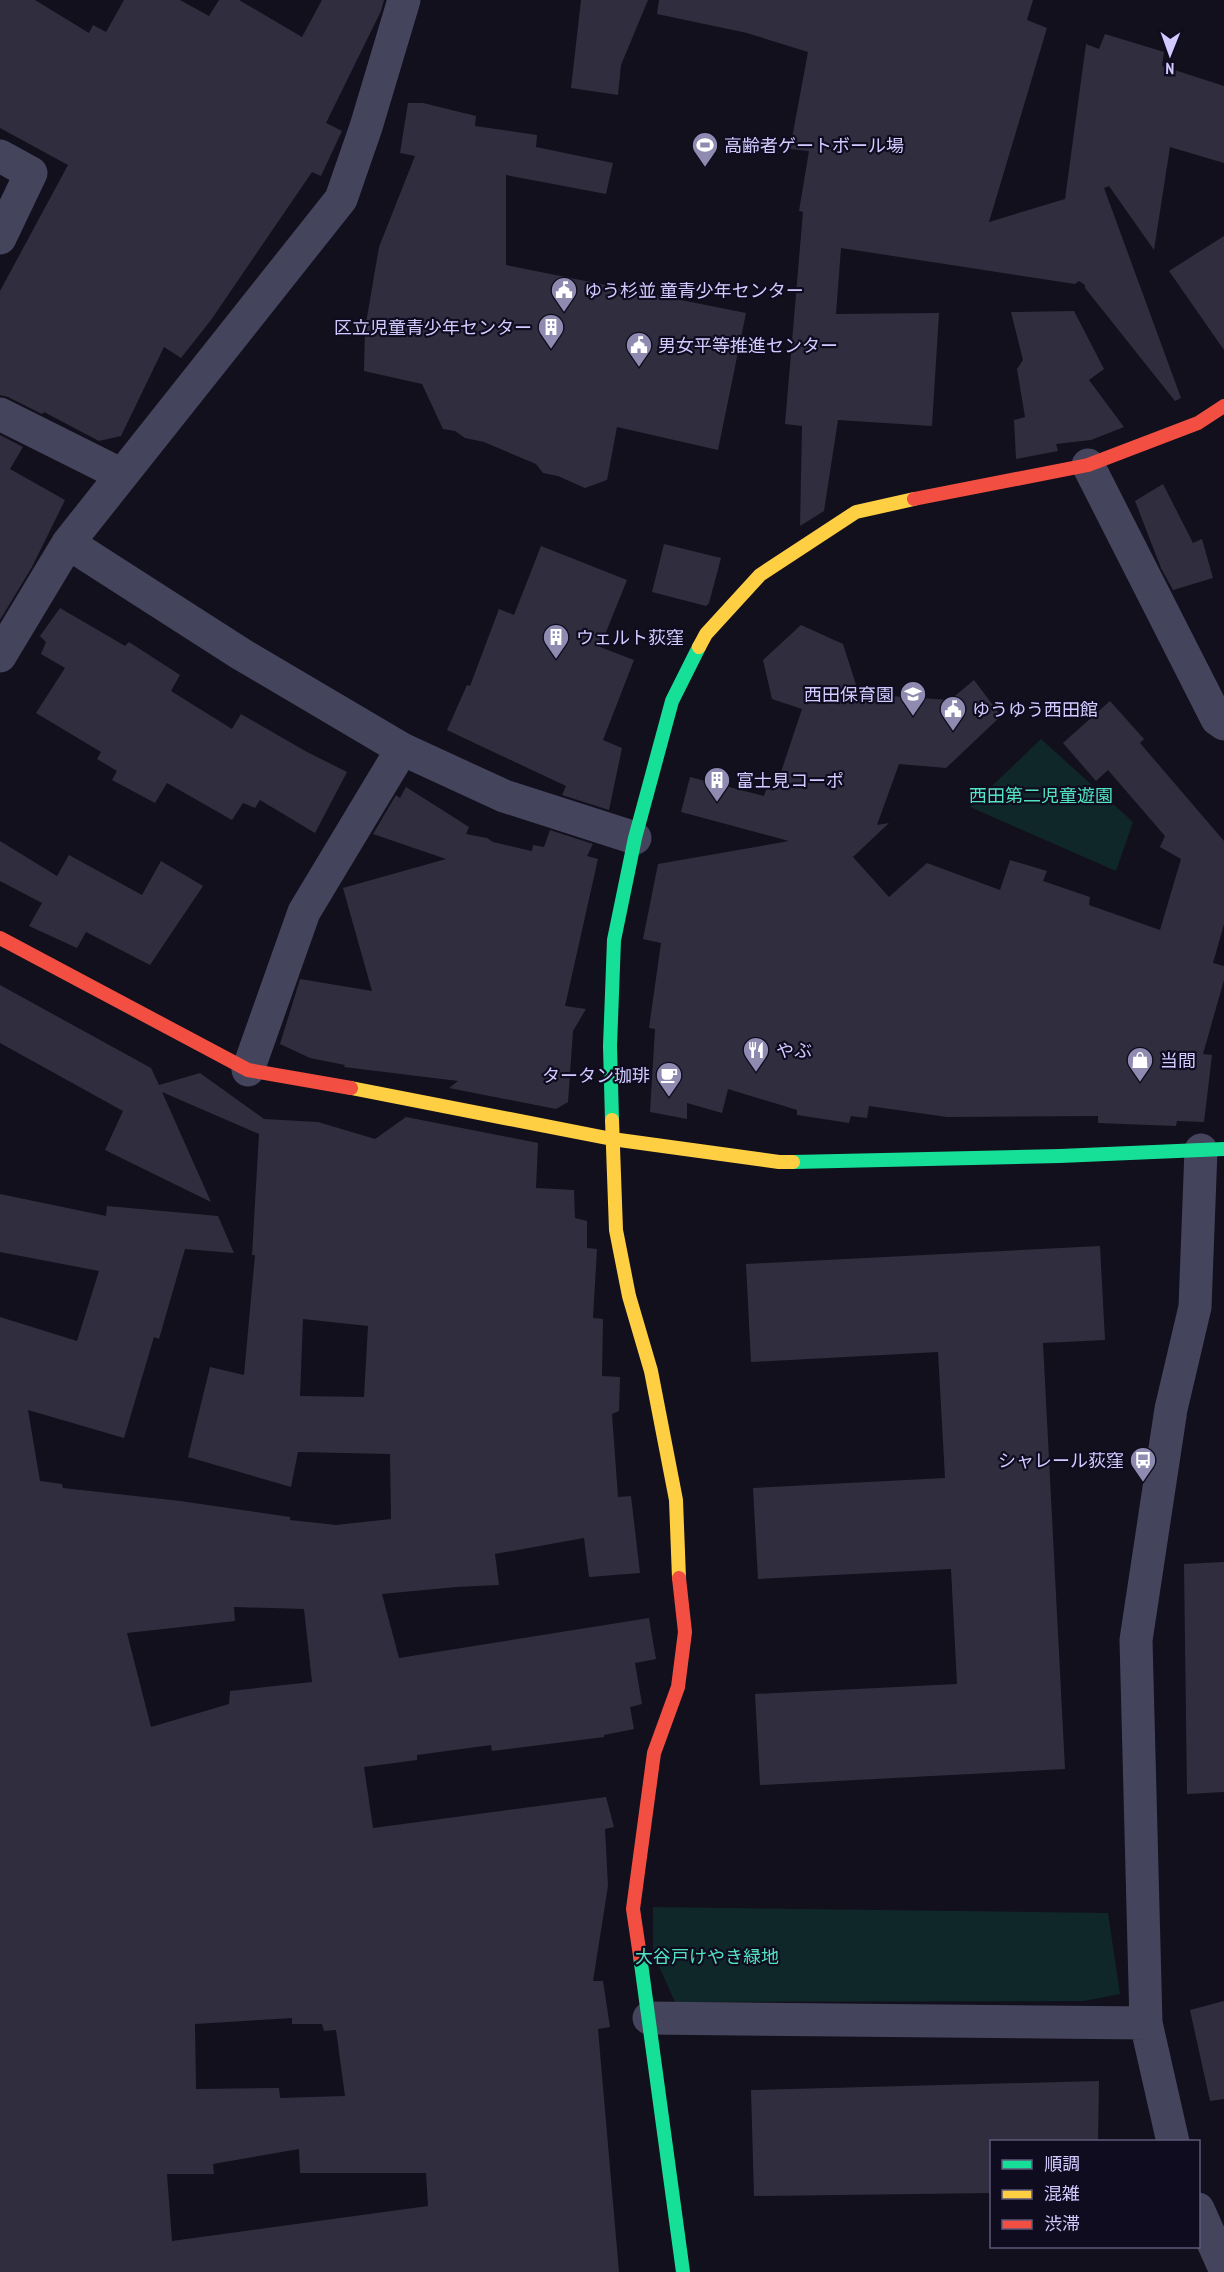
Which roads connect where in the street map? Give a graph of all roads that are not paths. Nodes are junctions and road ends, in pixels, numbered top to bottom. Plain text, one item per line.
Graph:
1 (404, 0) edge
2 (0, 156) edge
3 (0, 238) edge
4 (1224, 406) edge
5 (0, 414) edge
6 (1088, 465) junction
7 (122, 476) junction
8 (68, 543) junction
9 (0, 656) edge
10 (1224, 724) edge
11 (402, 749) junction
12 (635, 838) junction
13 (0, 938) edge
14 (248, 1070) junction
15 (612, 1139) junction
16 (1213, 1149) edge
17 (649, 2018) junction
18 (1146, 2023) junction
19 (1173, 2140) edge
20 (1200, 2213) edge
21 (1224, 2267) edge
22 (683, 2272) edge

1 - 7 street
2 - 3 street
4 - 6 street
5 - 7 street
6 - 10 street
6 - 12 street
7 - 8 street
8 - 9 street
8 - 11 street
11 - 12 street
11 - 14 street
12 - 15 street
13 - 14 street
14 - 15 street
15 - 16 street
15 - 17 street
16 - 18 street
17 - 18 street
17 - 22 street
18 - 19 street
20 - 21 street

